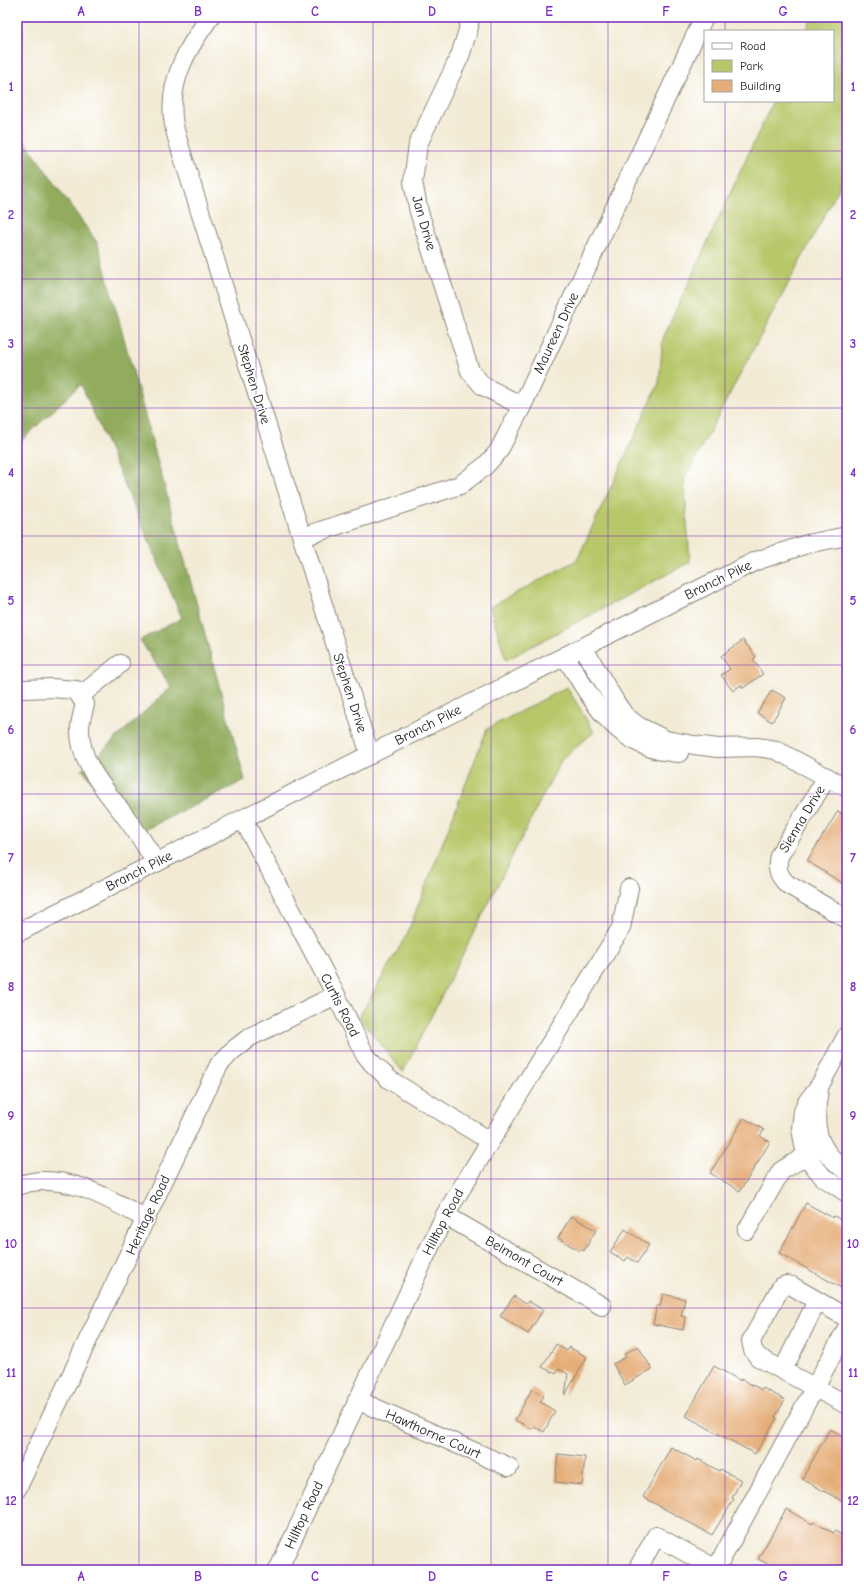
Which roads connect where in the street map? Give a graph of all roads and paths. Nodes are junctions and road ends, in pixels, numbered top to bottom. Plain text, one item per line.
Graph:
1 (210, 17) edge
2 (469, 17) edge
3 (704, 17) edge
4 (522, 406) junction
5 (847, 536) edge
6 (302, 537) junction
7 (583, 647) junction
8 (565, 656) junction
9 (120, 664) dead end
10 (24, 690) dead end
11 (80, 696) junction
12 (718, 748) junction
13 (370, 755) junction
14 (827, 777) junction
15 (847, 788) edge
16 (243, 819) junction
17 (156, 863) junction
18 (630, 888) dead end
19 (847, 918) edge
20 (17, 933) edge
21 (336, 995) junction
22 (847, 1035) edge
23 (820, 1085) junction
24 (490, 1141) junction
25 (822, 1146) junction
26 (806, 1155) junction
27 (847, 1171) edge
28 (17, 1186) edge
29 (847, 1193) edge
30 (445, 1215) junction
31 (146, 1218) junction
32 (747, 1230) dead end
33 (817, 1301) junction
34 (602, 1306) dead end
35 (847, 1318) edge
36 (847, 1328) edge
37 (783, 1370) junction
38 (815, 1387) junction
39 (357, 1400) junction
40 (847, 1404) edge
41 (509, 1467) dead end
42 (17, 1489) edge
43 (717, 1569) edge
44 (278, 1570) edge
45 (637, 1570) edge

1 - 6 street, Stephen Drive
2 - 4 street, Jan Drive
3 - 4 street, Maureen Drive
4 - 6 street, Maureen Drive
5 - 7 street, Branch Pike
6 - 13 street, Stephen Drive
7 - 8 street, Branch Pike
7 - 12 street, Sienna Drive
8 - 12 street, Sienna Drive
8 - 13 street, Branch Pike
9 - 11 street
10 - 11 street
11 - 17 street
12 - 14 street, Sienna Drive
13 - 16 street, Branch Pike
14 - 15 street, Sienna Drive
14 - 19 street, Sienna Drive
16 - 17 street, Branch Pike
16 - 21 street, Curtis Road
17 - 20 street, Branch Pike
18 - 24 street, Hilltop Road
21 - 24 street, Curtis Road
21 - 31 street, Heritage Road
22 - 23 street
23 - 25 street
23 - 26 street
24 - 30 street, Hilltop Road
25 - 26 street
25 - 27 street
26 - 29 street
26 - 32 street
28 - 31 street
30 - 34 street, Belmont Court
30 - 39 street, Hilltop Road
31 - 42 street, Heritage Road
33 - 35 street
33 - 37 street
33 - 37 street
36 - 38 street
37 - 38 street
38 - 40 street
38 - 43 street
39 - 41 street, Hawthorne Court
39 - 44 street, Hilltop Road
43 - 45 street

